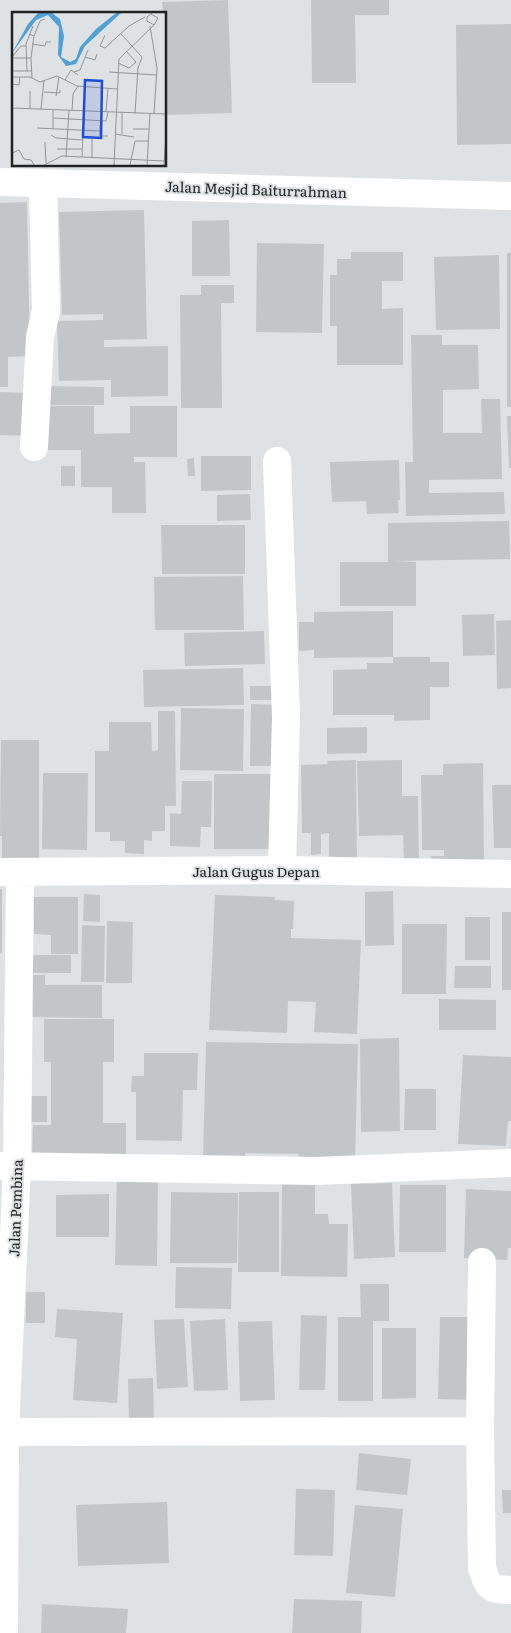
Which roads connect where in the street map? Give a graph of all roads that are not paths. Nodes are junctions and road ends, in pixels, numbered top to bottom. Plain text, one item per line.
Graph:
1 (0, 182) edge
2 (43, 183) junction
3 (511, 196) edge
4 (34, 447) dead end
5 (277, 461) dead end
6 (282, 870) junction
7 (10, 873) edge
8 (511, 874) edge
9 (511, 1163) edge
10 (9, 1166) edge
11 (482, 1262) dead end
12 (480, 1431) junction
13 (2, 1432) edge
14 (511, 1590) edge
15 (4, 1633) edge

1 - 2 street, Jalan Mesjid Baiturrahman
2 - 3 street, Jalan Mesjid Baiturrahman
2 - 4 street
5 - 6 street
6 - 7 street, Jalan Gugus Depan
6 - 8 street, Jalan Gugus Depan
7 - 10 street, Jalan Pembina
9 - 10 street
10 - 13 street, Jalan Pembina
11 - 12 street
12 - 13 street
12 - 14 street
13 - 15 street, Jalan Pembina

